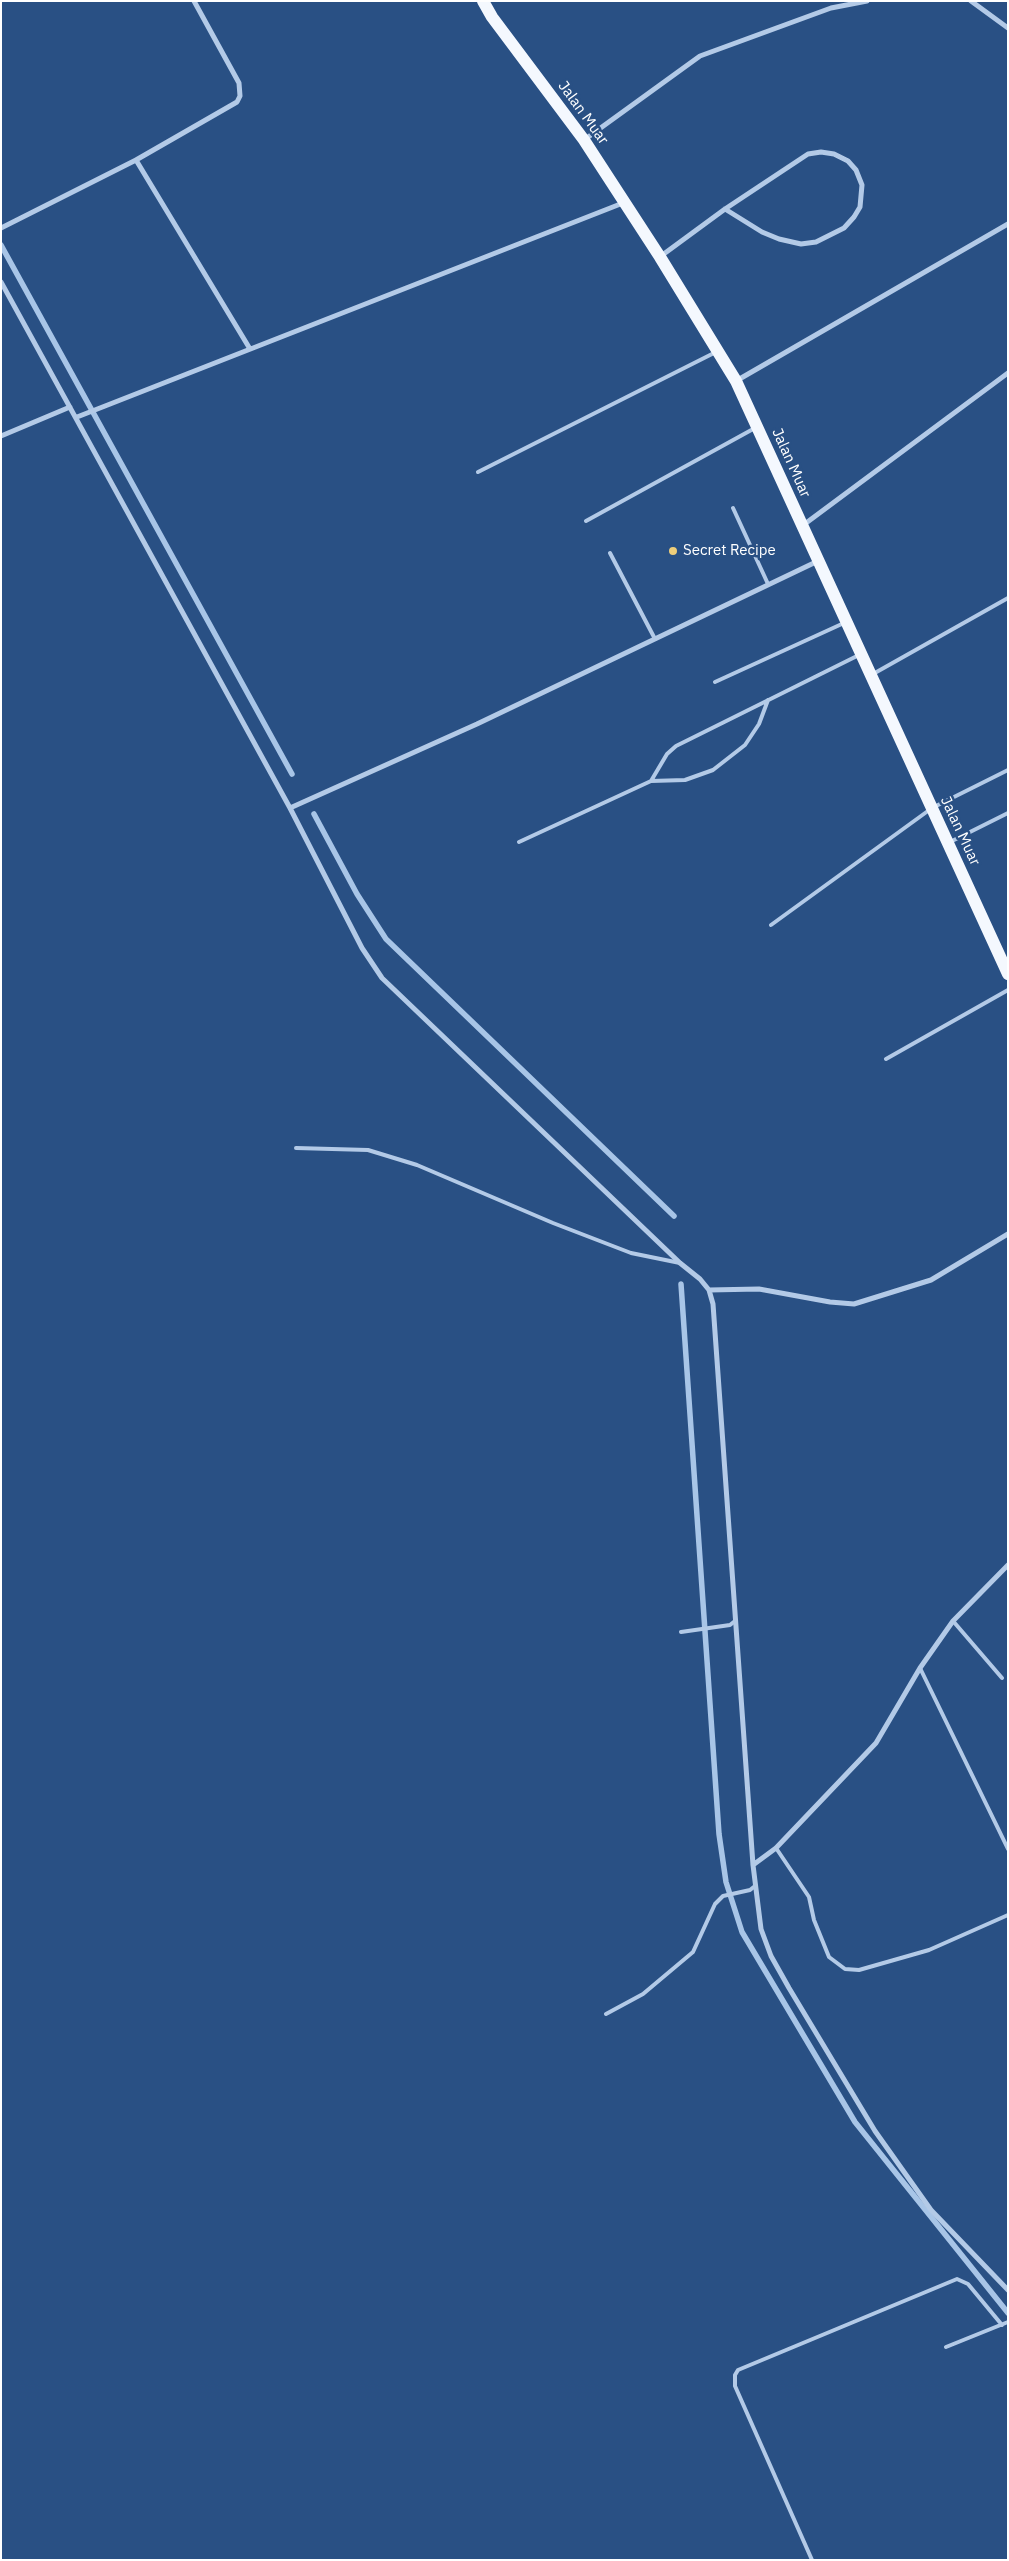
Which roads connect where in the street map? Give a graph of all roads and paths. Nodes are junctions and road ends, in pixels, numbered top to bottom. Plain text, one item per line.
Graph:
1 (194, 1) edge
2 (483, 1) edge
3 (867, 1) edge
4 (971, 1) edge
5 (1008, 28) edge
6 (584, 140) junction
7 (136, 160) junction
8 (625, 202) junction
9 (725, 209) junction
10 (1008, 224) edge
11 (3, 227) edge
12 (660, 257) junction
13 (1, 282) edge
14 (250, 349) junction
15 (718, 351) junction
16 (1008, 373) edge
17 (736, 381) junction
18 (70, 407) junction
19 (77, 417) junction
20 (756, 426) junction
21 (1, 436) edge
22 (478, 472) dead end
23 (733, 508) dead end
24 (586, 521) dead end
25 (802, 526) junction
26 (610, 553) dead end
27 (818, 560) junction
28 (768, 584) junction
29 (1008, 598) edge
30 (846, 622) junction
31 (656, 639) junction
32 (862, 654) junction
33 (871, 675) junction
34 (715, 682) dead end
35 (768, 700) junction
36 (1008, 770) edge
37 (651, 781) junction
38 (290, 808) junction
39 (932, 808) junction
40 (1008, 813) edge
41 (519, 842) dead end
42 (948, 843) junction
43 (771, 926) dead end
44 (1008, 974) edge
45 (1008, 990) edge
46 (886, 1059) dead end
47 (296, 1148) dead end
48 (1008, 1234) edge
49 (680, 1263) junction
50 (709, 1290) junction
51 (1008, 1565) edge
52 (953, 1621) junction
53 (732, 1623) junction
54 (681, 1632) dead end
55 (920, 1668) junction
56 (1002, 1678) dead end
57 (776, 1848) junction
58 (1008, 1849) edge
59 (753, 1865) junction
60 (755, 1886) junction
61 (1008, 1915) edge
62 (606, 2014) dead end
63 (1008, 2290) edge
64 (1008, 2322) edge
65 (1002, 2325) junction
66 (946, 2347) dead end
67 (812, 2560) edge

1 - 7 street
2 - 6 main road, Jalan Muar
3 - 6 street
4 - 5 street
6 - 8 main road, Jalan Muar
7 - 11 street
7 - 14 street
8 - 12 main road, Jalan Muar
8 - 14 street
9 - 9 street
9 - 12 street
10 - 17 street
12 - 15 main road, Jalan Muar
13 - 18 street
14 - 19 street
15 - 17 main road, Jalan Muar
15 - 22 lane
16 - 25 street
17 - 20 main road, Jalan Muar
18 - 19 street
18 - 21 street
19 - 38 street
20 - 24 lane
20 - 25 main road, Jalan Muar
23 - 28 lane
25 - 27 main road, Jalan Muar
26 - 31 lane
27 - 28 street
27 - 30 main road, Jalan Muar
28 - 31 street
29 - 33 lane
30 - 32 main road, Jalan Muar
30 - 34 lane
31 - 38 street
32 - 33 main road, Jalan Muar
32 - 35 lane
33 - 39 main road, Jalan Muar
35 - 37 lane
35 - 37 lane
36 - 39 lane
37 - 41 lane
38 - 49 street
39 - 42 main road, Jalan Muar
39 - 43 lane
40 - 42 lane
42 - 44 main road, Jalan Muar
45 - 46 lane
47 - 49 lane
48 - 50 street
49 - 50 street
50 - 53 street
51 - 52 street
52 - 55 street
52 - 56 lane
53 - 54 lane
53 - 59 street
55 - 57 street
55 - 58 lane
57 - 59 street
57 - 61 lane
59 - 60 street
60 - 62 lane
60 - 63 street
64 - 65 lane
65 - 66 lane
65 - 67 lane

